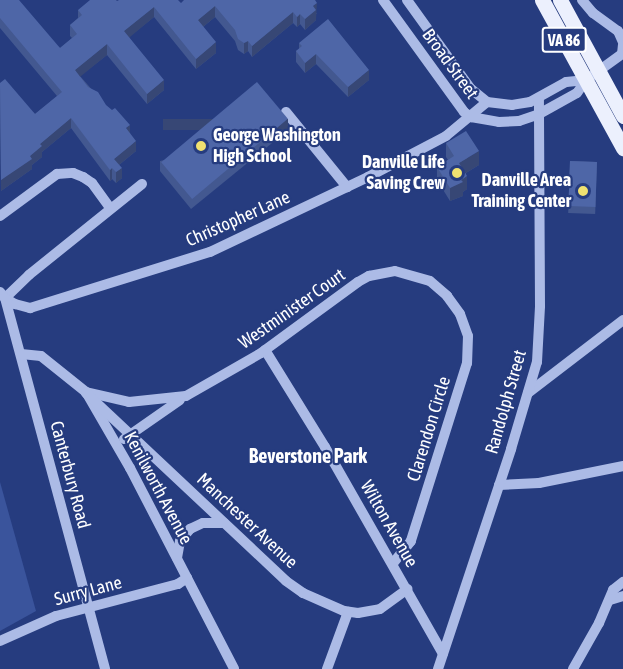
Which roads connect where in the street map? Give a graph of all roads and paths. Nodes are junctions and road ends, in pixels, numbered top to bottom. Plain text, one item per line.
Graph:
1 (383, 0) edge
2 (407, 0) edge
3 (542, 0) edge
4 (560, 0) edge
5 (582, 0) edge
6 (623, 49) edge
7 (593, 76) junction
8 (539, 98) junction
9 (487, 102) junction
10 (286, 112) edge
11 (539, 114) junction
12 (623, 116) edge
13 (471, 117) junction
14 (623, 148) edge
15 (142, 184) dead end
16 (347, 187) junction
17 (110, 207) junction
18 (0, 216) edge
19 (3, 295) edge
20 (450, 300) joint
21 (623, 320) edge
22 (266, 350) junction
23 (21, 354) junction
24 (86, 393) junction
25 (528, 393) junction
26 (186, 396) junction
27 (130, 435) junction
28 (117, 444) junction
29 (623, 466) edge
30 (499, 484) junction
31 (224, 523) junction
32 (178, 561) junction
33 (393, 563) junction
34 (187, 578) junction
35 (623, 582) edge
36 (408, 589) junction
37 (623, 596) edge
38 (610, 600) junction
39 (89, 607) junction
40 (348, 612) junction
41 (0, 641) edge
42 (443, 654) junction
43 (105, 669) edge
44 (234, 669) edge
45 (327, 669) edge
46 (438, 669) edge
47 (573, 669) edge

1 - 13 street, Broad Street
2 - 9 street, Broad Street
3 - 7 main road, VA 86
4 - 7 main road, VA 86
5 - 6 street
6 - 7 street
7 - 8 street
7 - 11 street
7 - 12 main road, VA 86
7 - 14 main road, VA 86
8 - 9 street
8 - 11 street, Randolph Street
9 - 13 street, Christopher Lane
10 - 16 street
11 - 13 street
11 - 25 street, Randolph Street
13 - 16 street, Christopher Lane
15 - 17 street
16 - 19 street, Christopher Lane
17 - 18 street
17 - 19 street
19 - 23 street, Canterbury Road
20 - 22 street, Westminister Court
20 - 33 street, Clarendon Circle
21 - 25 street
22 - 26 street, Westminister Court
22 - 33 street, Wilton Avenue
23 - 24 street, Kenilworth Avenue
23 - 39 street, Canterbury Road
24 - 26 street, Westminister Court
24 - 27 street, Manchester Avenue
24 - 28 street, Kenilworth Avenue
25 - 30 street, Randolph Street
26 - 27 street, Westminister Court
27 - 28 street, Westminister Court
27 - 31 street, Manchester Avenue
28 - 32 street, Kenilworth Avenue
29 - 30 street
30 - 42 street, Randolph Street
31 - 32 street
31 - 40 street, Manchester Avenue
32 - 34 street, Kenilworth Avenue
33 - 36 street, Wilton Avenue
34 - 39 street, Surry Lane
34 - 44 street, Kenilworth Avenue
35 - 38 street
36 - 40 street, Manchester Avenue
36 - 42 street, Wilton Avenue
37 - 38 street
38 - 47 street
39 - 41 street, Surry Lane
39 - 43 street, Canterbury Road
40 - 45 street
42 - 46 street, Randolph Street

